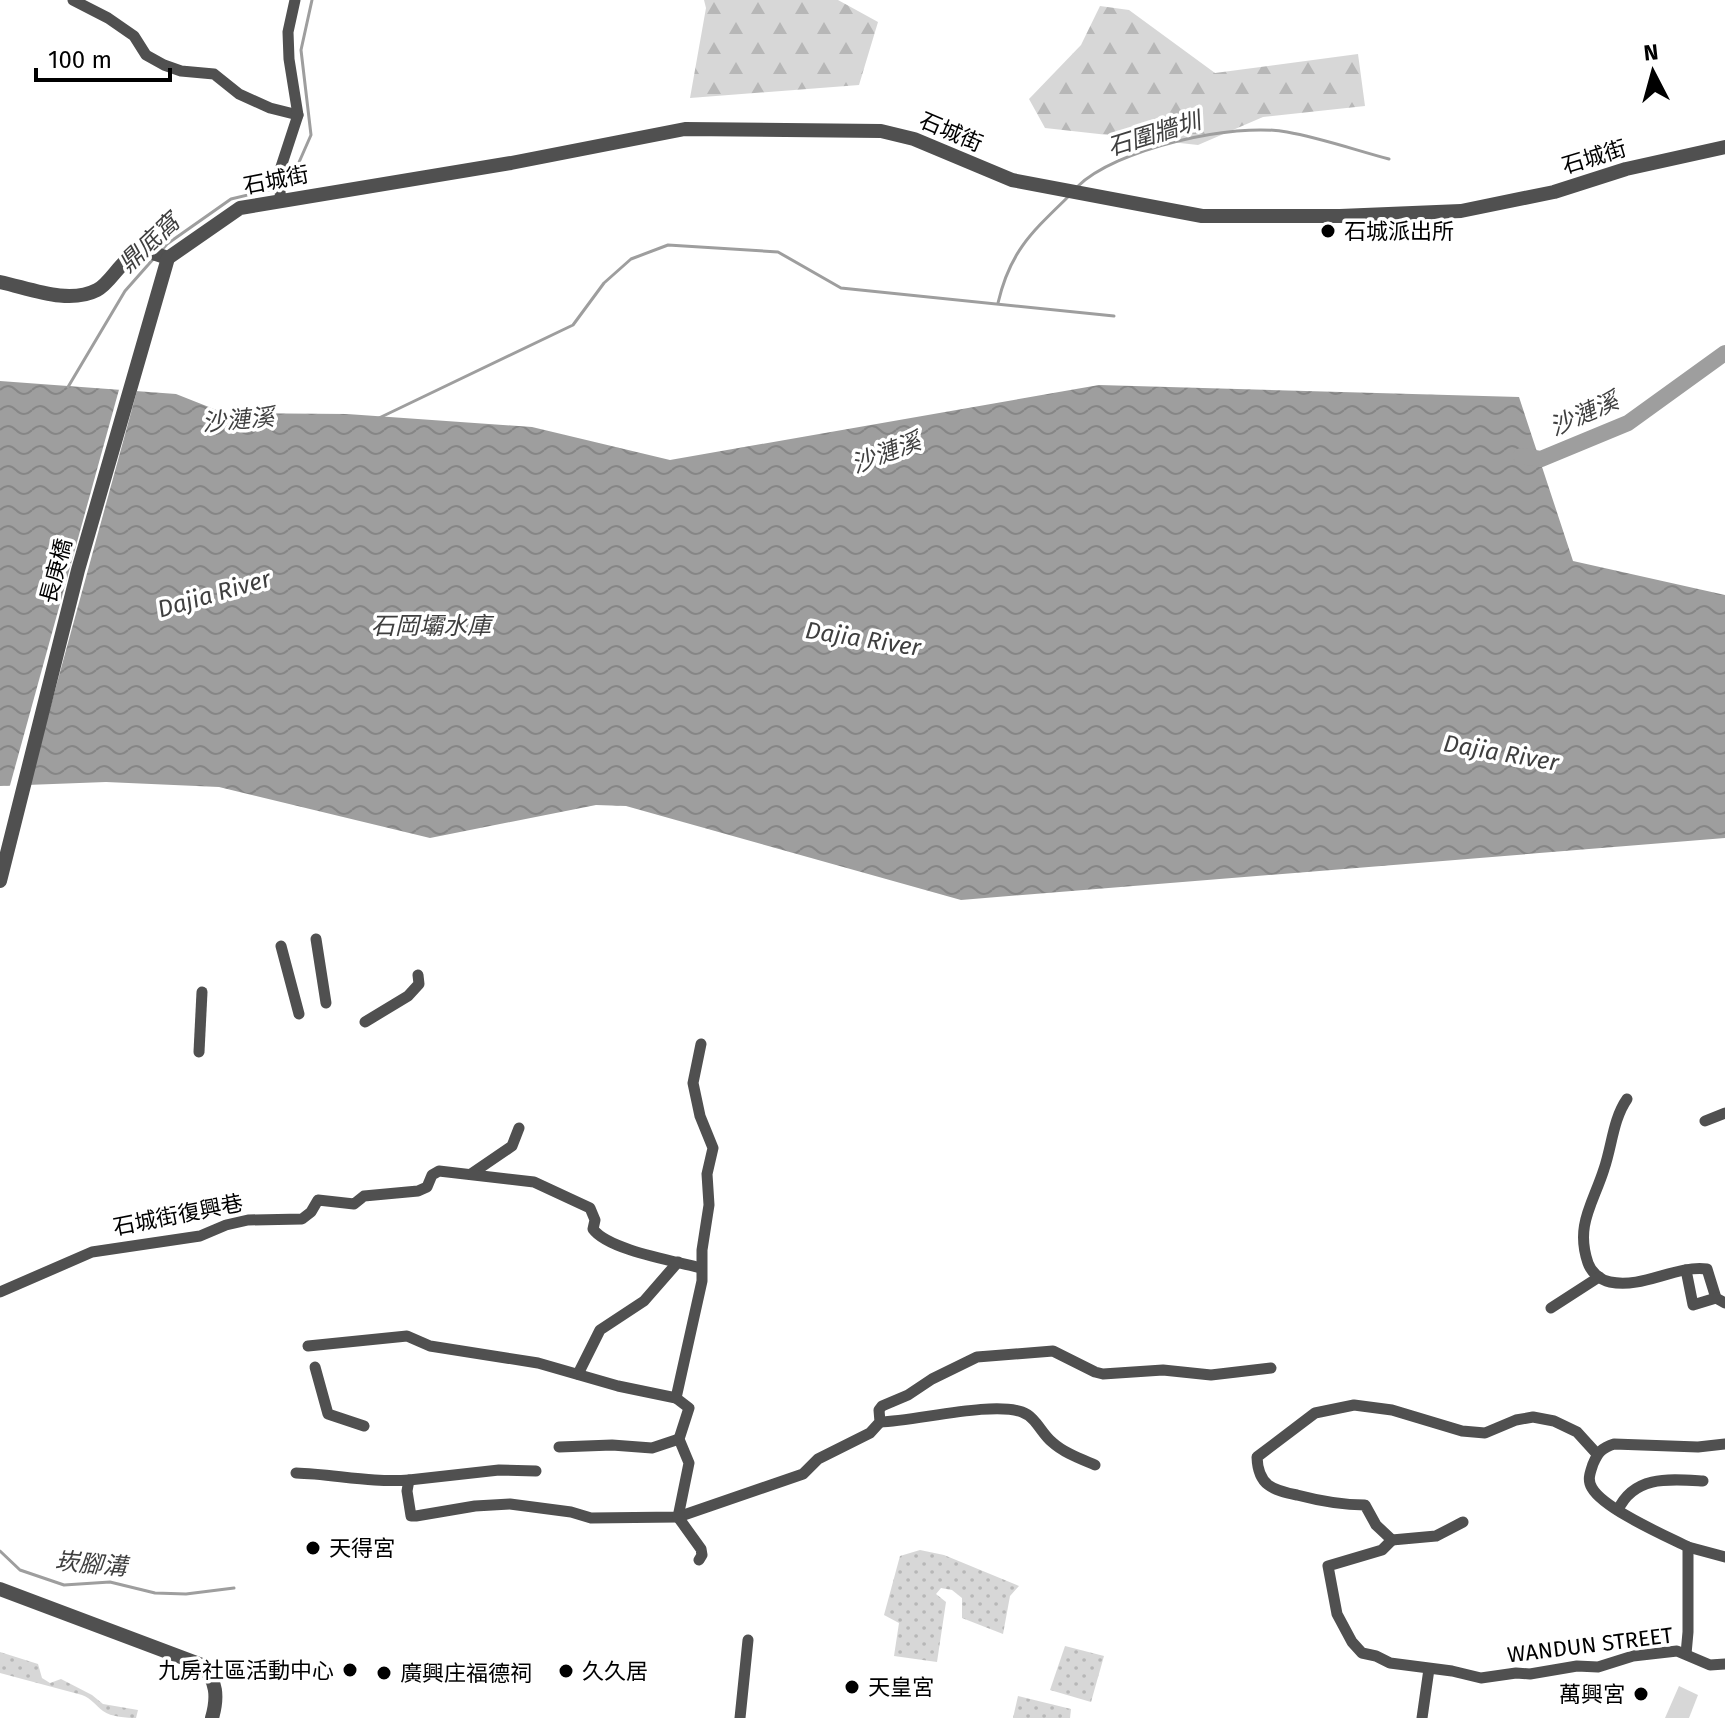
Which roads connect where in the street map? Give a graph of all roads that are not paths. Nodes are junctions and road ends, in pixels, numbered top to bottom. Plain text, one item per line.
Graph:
1 (73, 0) edge
2 (295, 0) edge
3 (298, 115) junction
4 (1725, 147) edge
5 (280, 192) junction
6 (168, 258) junction
7 (0, 282) edge
8 (0, 881) edge
9 (316, 939) dead end
10 (281, 946) dead end
11 (418, 975) dead end
12 (202, 992) dead end
13 (326, 1003) dead end
14 (299, 1014) dead end
15 (365, 1022) dead end
16 (701, 1044) dead end
17 (199, 1052) dead end
18 (1627, 1099) dead end
19 (1725, 1113) edge
20 (1705, 1121) dead end
21 (519, 1128) dead end
22 (471, 1174) junction
23 (678, 1262) junction
24 (701, 1268) junction
25 (1686, 1270) junction
26 (1599, 1277) junction
27 (0, 1292) edge
28 (1720, 1301) edge
29 (1551, 1308) dead end
30 (308, 1346) dead end
31 (315, 1367) dead end
32 (1271, 1368) dead end
33 (578, 1374) junction
34 (676, 1398) junction
35 (880, 1422) junction
36 (364, 1426) dead end
37 (679, 1439) junction
38 (1725, 1444) edge
39 (559, 1447) dead end
40 (1597, 1454) junction
41 (1095, 1465) dead end
42 (536, 1471) dead end
43 (296, 1473) dead end
44 (409, 1480) junction
45 (1703, 1481) dead end
46 (1618, 1510) junction
47 (678, 1517) junction
48 (1463, 1522) dead end
49 (1392, 1540) junction
50 (1688, 1547) junction
51 (1725, 1557) edge
52 (699, 1560) dead end
53 (0, 1589) edge
54 (748, 1640) dead end
55 (1686, 1654) junction
56 (1725, 1664) edge
57 (1429, 1669) junction
58 (212, 1718) edge
59 (740, 1718) edge
60 (1422, 1718) edge

1 - 3 street
2 - 3 street
3 - 5 street
4 - 5 street, 石城街
5 - 6 street, 石城街
6 - 7 street
6 - 8 street, 長庚橋
9 - 13 street
10 - 14 street
11 - 15 street
12 - 17 street
16 - 24 street
18 - 26 street
19 - 20 street
21 - 22 street
22 - 23 street
22 - 27 street, 石城街復興巷
23 - 24 street
23 - 33 street
24 - 34 street
25 - 26 street
25 - 28 street
25 - 28 street
26 - 29 street
30 - 33 street
31 - 36 street
32 - 35 street
33 - 34 street
34 - 37 street
35 - 41 street
35 - 47 street
37 - 39 street
37 - 47 street
38 - 40 street
40 - 46 street
40 - 49 street
42 - 44 street
43 - 44 street
44 - 47 street
45 - 46 street
46 - 50 street
47 - 52 street
48 - 49 street
49 - 57 street, WANDUN STREET
50 - 51 street
50 - 55 street
53 - 58 street
54 - 59 street
55 - 56 street, WANDUN STREET
55 - 57 street, WANDUN STREET
57 - 60 street

